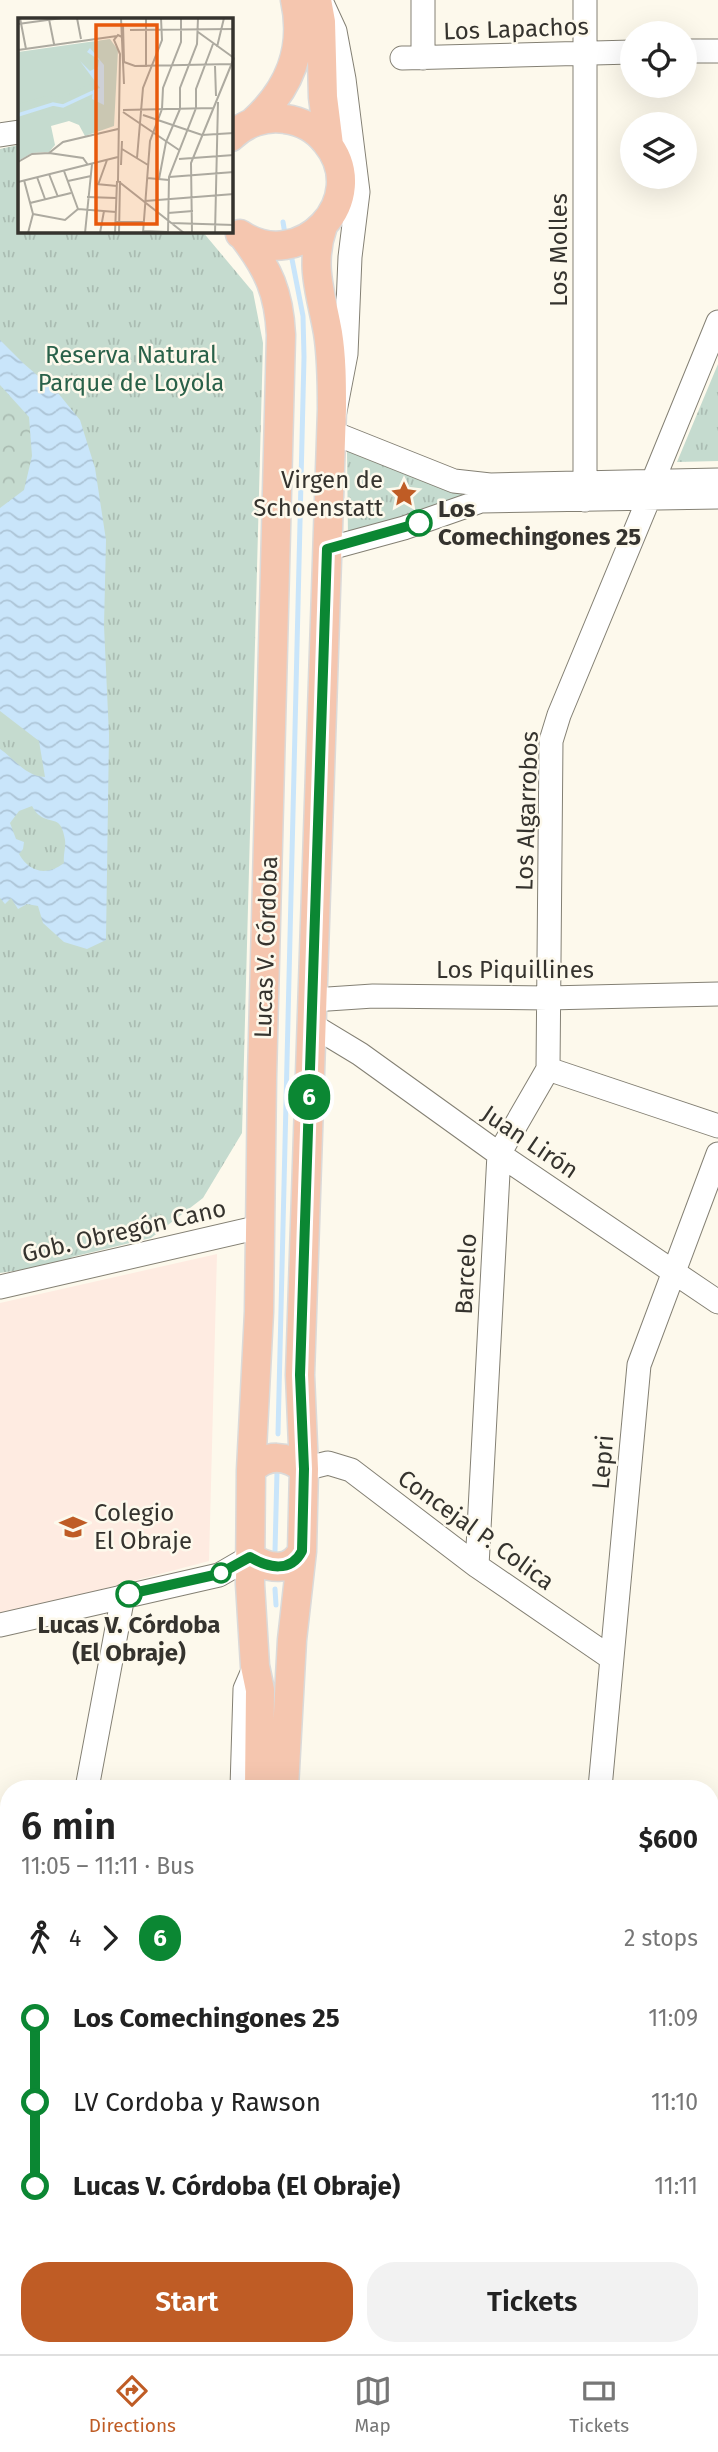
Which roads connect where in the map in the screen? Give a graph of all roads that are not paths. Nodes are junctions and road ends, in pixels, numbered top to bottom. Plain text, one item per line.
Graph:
1 (295, 0) edge
2 (319, 0) edge
3 (423, 0) edge
4 (584, 0) edge
5 (697, 51) edge
6 (718, 51) edge
7 (585, 52) junction
8 (620, 52) edge
9 (239, 129) edge
10 (18, 132) edge
11 (0, 135) edge
12 (330, 145) junction
13 (323, 226) junction
14 (237, 231) edge
15 (718, 322) edge
16 (331, 432) junction
17 (718, 480) edge
18 (651, 490) junction
19 (585, 491) junction
20 (718, 497) edge
21 (327, 549) junction
22 (718, 994) edge
23 (548, 998) junction
24 (312, 1013) junction
25 (548, 1069) junction
26 (718, 1126) edge
27 (499, 1154) junction
28 (718, 1154) edge
29 (260, 1227) junction
30 (674, 1271) junction
31 (0, 1287) edge
32 (718, 1302) edge
33 (304, 1469) junction
34 (251, 1470) junction
35 (302, 1551) junction
36 (250, 1557) junction
37 (477, 1566) junction
38 (123, 1596) junction
39 (0, 1625) edge
40 (611, 1658) junction
41 (255, 1666) junction
42 (88, 1780) edge
43 (242, 1780) edge
44 (259, 1780) edge
45 (284, 1780) edge
46 (601, 1780) edge

1 - 9 main road
2 - 12 main road, Lucas V. Córdoba
2 - 16 street
3 - 7 street, Los Lapachos
4 - 7 street, Los Molles
5 - 6 street
7 - 8 street, Los Lapachos
7 - 19 street, Los Molles
9 - 12 main road
10 - 11 street
12 - 13 main road, Lucas V. Córdoba
13 - 14 main road, Lucas V. Córdoba
13 - 16 main road, Lucas V. Córdoba
14 - 29 main road, Lucas V. Córdoba
15 - 18 street, Los Algarrobos
16 - 19 street
16 - 21 main road, Lucas V. Córdoba
17 - 18 street
18 - 19 street
18 - 20 street
18 - 23 street, Los Algarrobos
19 - 21 street
21 - 24 main road, Lucas V. Córdoba
22 - 23 street, Los Piquillines
23 - 24 street, Los Piquillines
23 - 25 street, Barcelo
24 - 27 street, Juan Lirón
24 - 33 main road, Lucas V. Córdoba
25 - 26 street
25 - 27 street, Barcelo
27 - 30 street, Juan Lirón
27 - 37 street, Barcelo
28 - 30 street, Lepri
29 - 31 street, Gob. Obregón Cano
29 - 34 main road, Lucas V. Córdoba
30 - 32 street, Juan Lirón
30 - 40 street, Lepri
33 - 34 main road
33 - 35 main road, Lucas V. Córdoba
33 - 37 street, Concejal P. Colica
34 - 36 main road, Lucas V. Córdoba
35 - 36 main road
35 - 45 main road, Lucas V. Córdoba
36 - 38 street
36 - 41 main road, Lucas V. Córdoba
37 - 40 street, Concejal P. Colica
38 - 39 street
38 - 42 street
40 - 46 street, Lepri
41 - 43 street, Lucas V. Córdoba
41 - 44 main road, Lucas V. Córdoba

